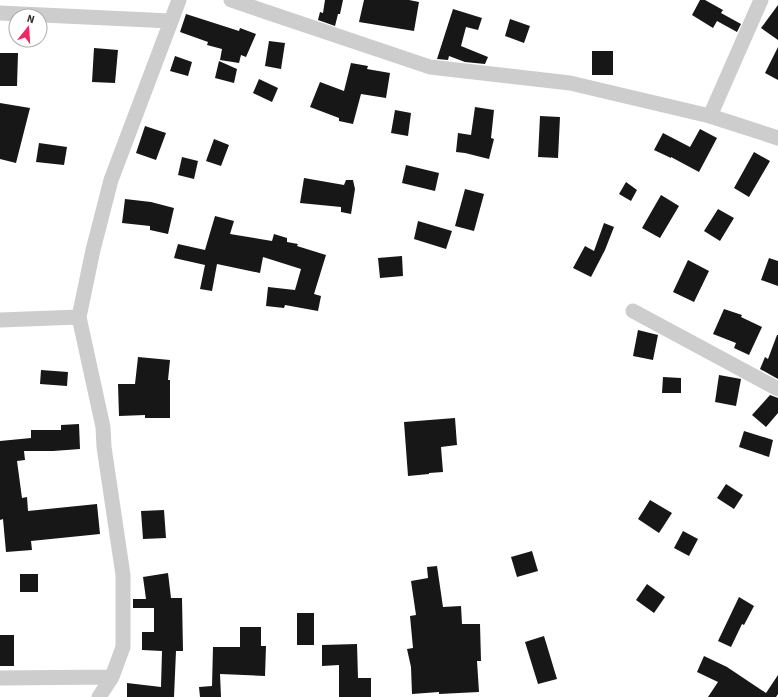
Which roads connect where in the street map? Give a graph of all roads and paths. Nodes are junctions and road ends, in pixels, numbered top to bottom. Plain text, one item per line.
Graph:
1 (179, 0) edge
2 (231, 0) edge
3 (761, 0) edge
4 (0, 13) edge
5 (171, 21) junction
6 (710, 116) junction
7 (778, 138) edge
8 (633, 311) dead end
9 (79, 317) junction
10 (0, 320) edge
11 (778, 389) edge
12 (112, 677) junction
13 (0, 678) edge
14 (99, 697) edge

1 - 5 street
2 - 6 street
3 - 6 street
4 - 5 street
5 - 9 street
6 - 7 street
8 - 11 street
9 - 10 street
9 - 12 street
12 - 13 street
12 - 14 street

